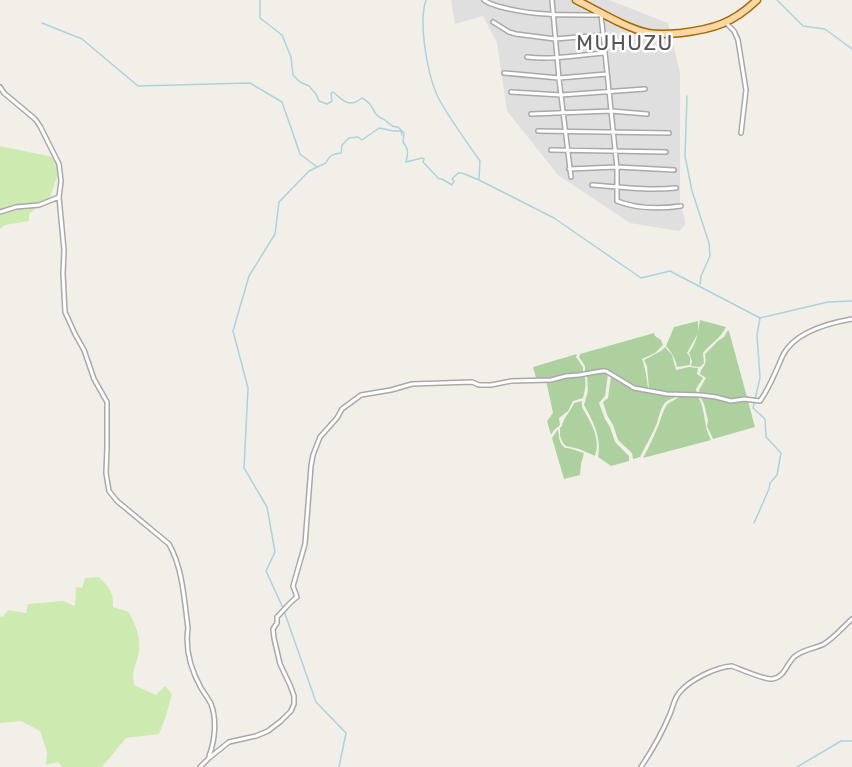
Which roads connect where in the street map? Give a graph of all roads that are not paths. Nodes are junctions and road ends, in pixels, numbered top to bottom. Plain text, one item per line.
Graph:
1 (484, 0) edge
2 (552, 0) edge
3 (576, 0) edge
4 (757, 0) edge
5 (601, 14) junction
6 (553, 15) junction
7 (493, 22) dead end
8 (726, 23) junction
9 (603, 35) junction
10 (555, 39) junction
11 (605, 53) junction
12 (527, 57) dead end
13 (557, 57) junction
14 (504, 73) dead end
15 (607, 74) junction
16 (559, 78) junction
17 (645, 89) dead end
18 (0, 90) edge
19 (511, 92) dead end
20 (609, 92) junction
21 (561, 95) junction
22 (611, 111) junction
23 (531, 114) dead end
24 (563, 114) junction
25 (647, 114) dead end
26 (538, 131) dead end
27 (613, 131) junction
28 (565, 132) junction
29 (669, 133) dead end
30 (741, 133) dead end
31 (551, 150) dead end
32 (567, 150) junction
33 (615, 150) junction
34 (666, 152) dead end
35 (617, 167) junction
36 (570, 169) junction
37 (674, 170) dead end
38 (571, 177) dead end
39 (592, 186) dead end
40 (617, 187) junction
41 (676, 188) dead end
42 (59, 197) junction
43 (681, 206) dead end
44 (0, 212) edge
45 (852, 319) edge
46 (852, 619) edge
47 (209, 758) junction
48 (200, 767) edge
49 (641, 767) edge

1 - 6 street
2 - 6 street
3 - 5 main road
4 - 8 main road
5 - 6 street
5 - 8 main road
5 - 9 street
6 - 10 street
7 - 10 street
8 - 30 street
9 - 10 street
9 - 11 street
10 - 13 street
11 - 13 street
11 - 15 street
12 - 13 street
13 - 16 street
14 - 16 street
15 - 16 street
15 - 20 street
16 - 21 street
17 - 20 street
18 - 42 street
19 - 21 street
20 - 21 street
20 - 22 street
21 - 24 street
22 - 24 street
22 - 25 street
22 - 27 street
23 - 24 street
24 - 28 street
26 - 28 street
27 - 28 street
27 - 29 street
27 - 33 street
28 - 32 street
31 - 32 street
32 - 33 street
32 - 36 street
33 - 34 street
33 - 35 street
35 - 36 street
35 - 37 street
35 - 40 street
36 - 38 street
39 - 40 street
40 - 41 street
40 - 43 street
42 - 44 street
42 - 47 street
45 - 47 street
46 - 49 street
47 - 48 street

